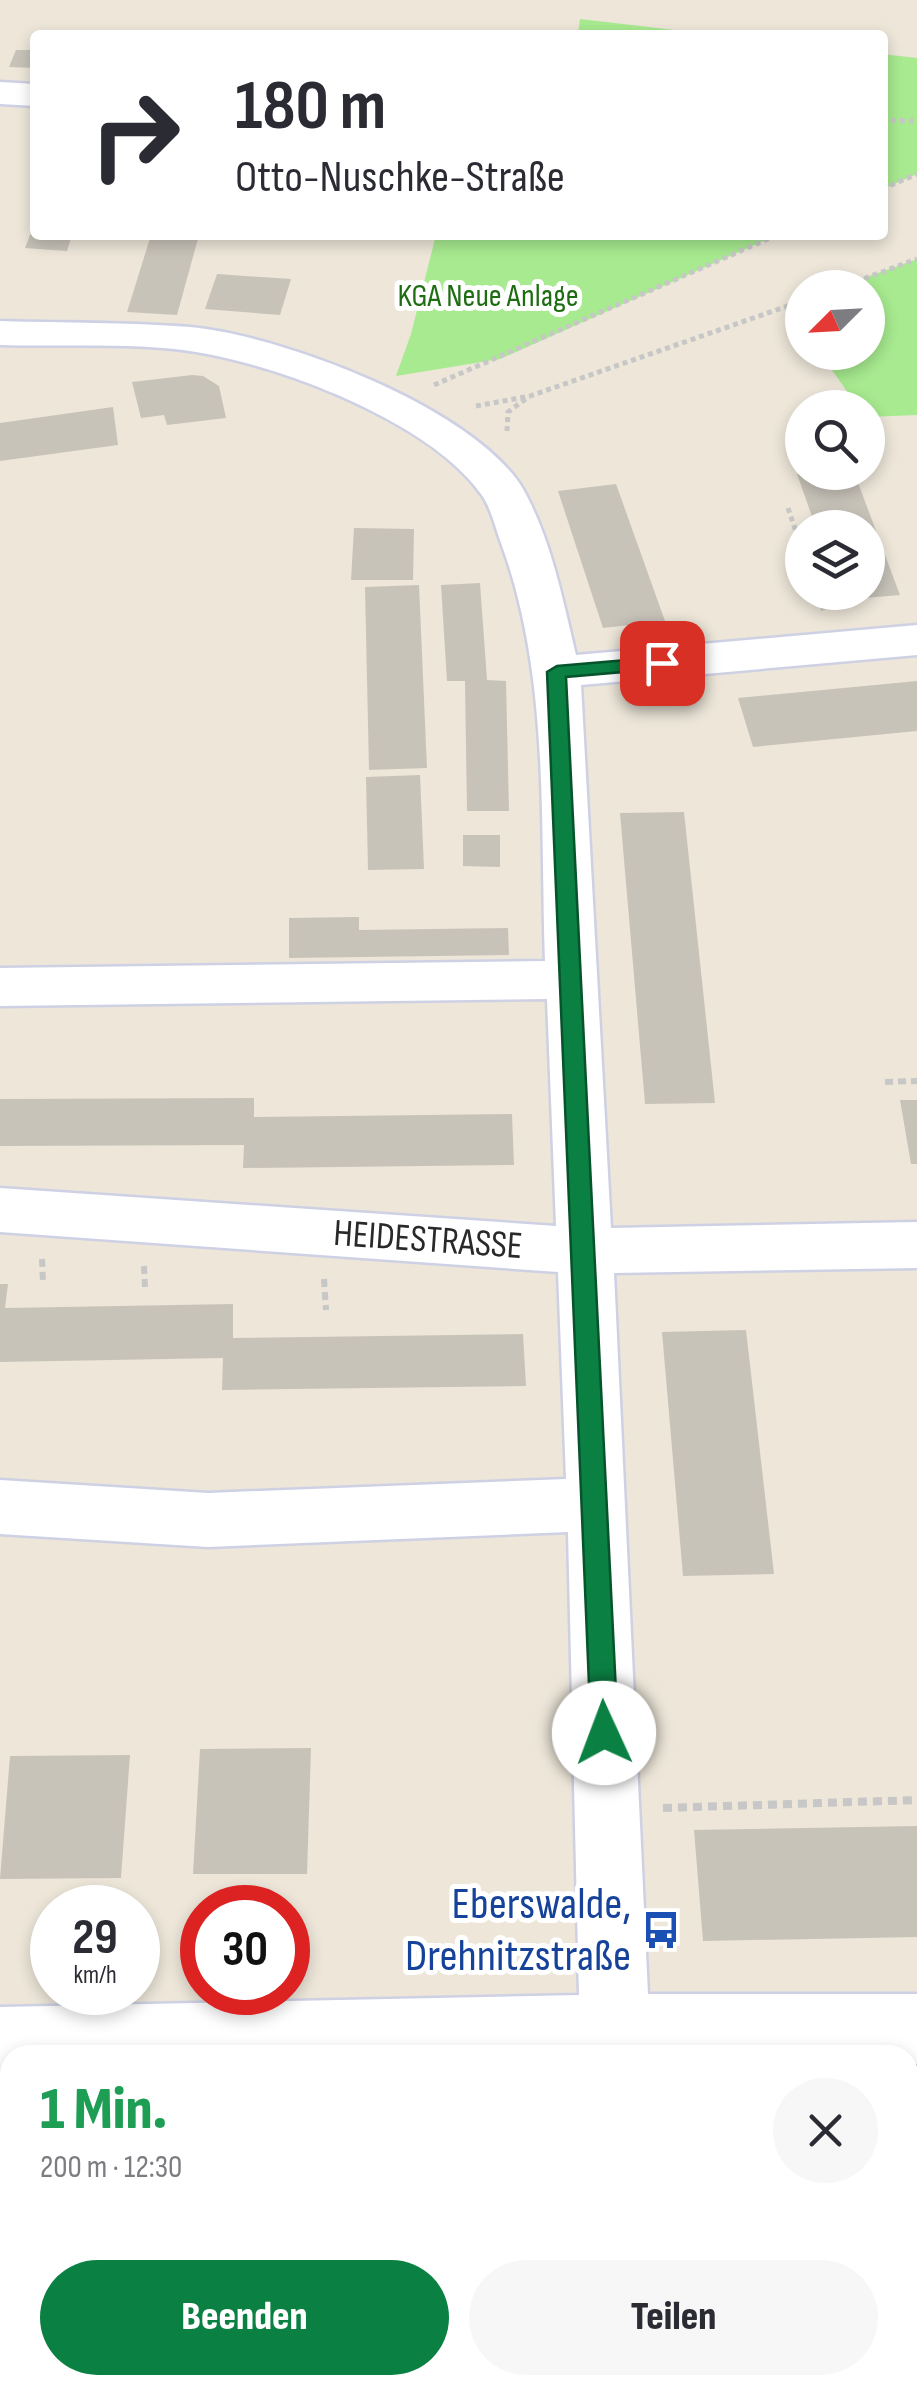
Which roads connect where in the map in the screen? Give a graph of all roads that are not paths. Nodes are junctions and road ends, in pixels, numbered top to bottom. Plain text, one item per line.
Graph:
1 (0, 92) edge
2 (30, 95) edge
3 (0, 333) edge
4 (917, 640) edge
5 (557, 672) junction
6 (570, 980) junction
7 (0, 987) edge
8 (0, 1210) edge
9 (917, 1245) edge
10 (582, 1251) junction
11 (597, 1504) junction
12 (0, 1506) edge
13 (917, 2028) edge
14 (0, 2042) edge
15 (615, 2042) edge

1 - 2 street
3 - 5 street
4 - 5 street
5 - 6 street
6 - 7 street
6 - 10 street
8 - 10 street, HEIDESTRASSE
9 - 10 street, HEIDESTRASSE
10 - 11 street
11 - 12 street
11 - 15 street
13 - 15 street
14 - 15 street

